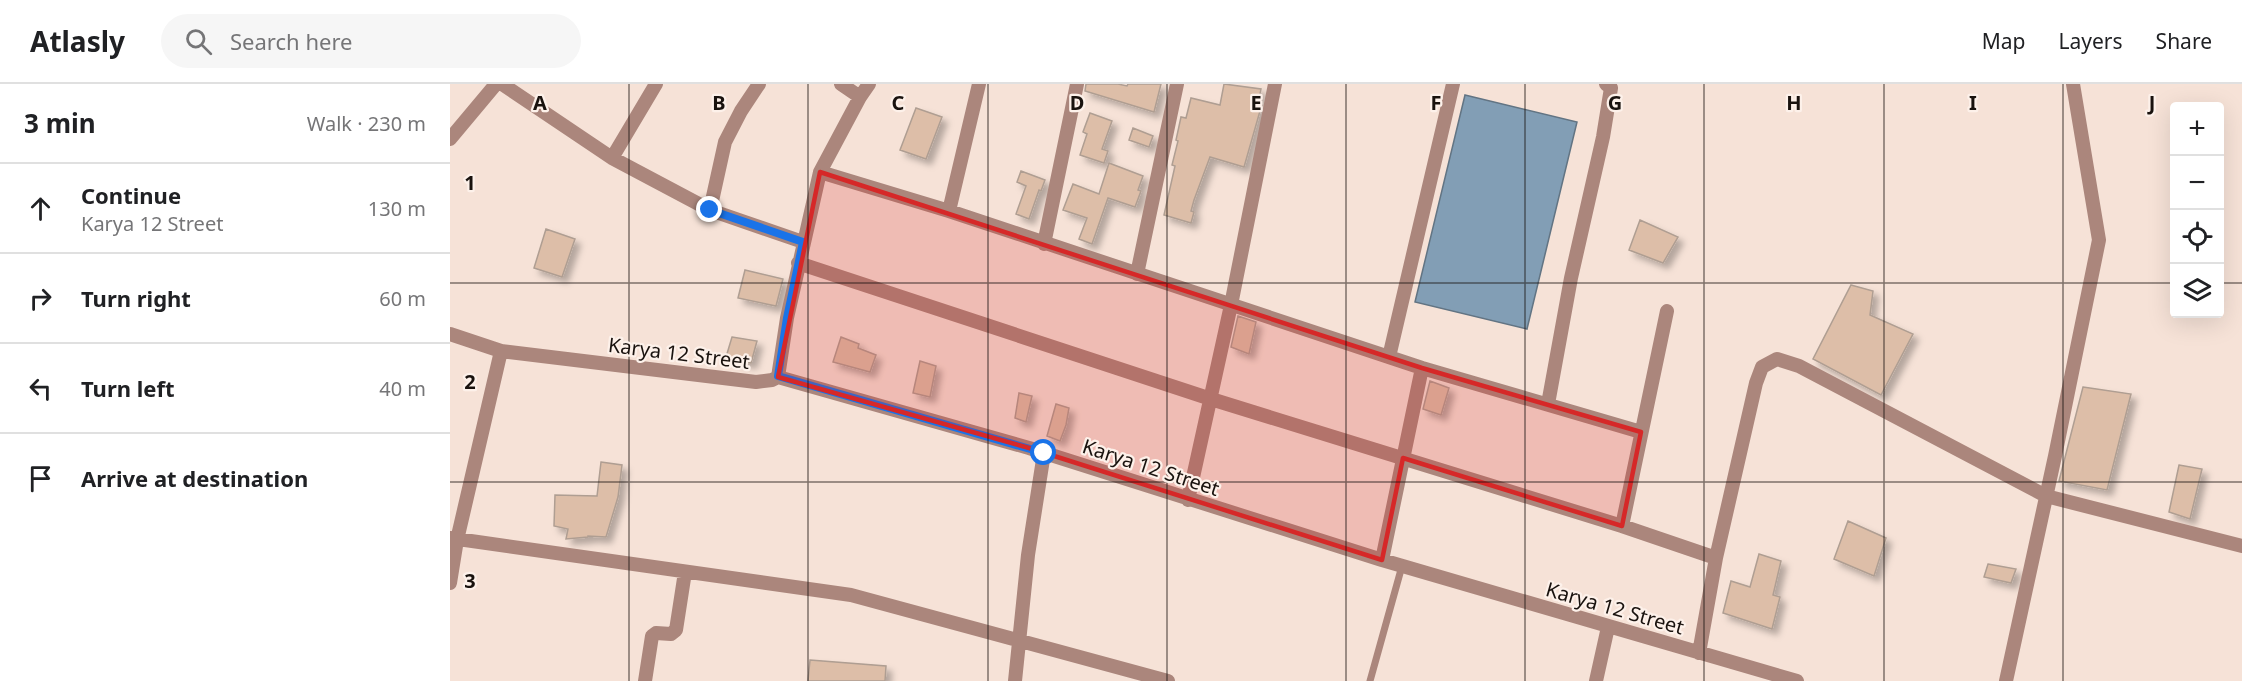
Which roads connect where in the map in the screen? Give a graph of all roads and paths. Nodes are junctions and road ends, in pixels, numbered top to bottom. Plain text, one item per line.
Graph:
1 (496, 84) edge
2 (502, 84) edge
3 (656, 84) edge
4 (759, 84) edge
5 (841, 84) edge
6 (869, 84) edge
7 (979, 84) edge
8 (1077, 84) edge
9 (1177, 84) edge
10 (1275, 84) edge
11 (1454, 84) edge
12 (1606, 84) edge
13 (2073, 84) edge
14 (860, 97) junction
15 (450, 139) edge
16 (612, 158) junction
17 (820, 172) junction
18 (710, 210) junction
19 (949, 211) junction
20 (803, 242) junction
21 (1044, 244) junction
22 (798, 263) junction
23 (1137, 274) junction
24 (1231, 305) junction
25 (1667, 311) dead end
26 (450, 334) edge
27 (501, 351) junction
28 (1389, 357) junction
29 (1422, 368) junction
30 (778, 376) junction
31 (1210, 399) junction
32 (1548, 404) junction
33 (1641, 432) junction
34 (1044, 453) junction
35 (1403, 458) junction
36 (2046, 496) junction
37 (1188, 500) junction
38 (1622, 526) junction
39 (453, 539) edge
40 (2242, 546) edge
41 (1716, 558) junction
42 (1382, 560) junction
43 (1402, 566) junction
44 (685, 572) junction
45 (450, 583) edge
46 (1608, 627) junction
47 (1020, 641) junction
48 (1699, 653) junction
49 (645, 681) edge
50 (1015, 681) edge
51 (1168, 681) edge
52 (1370, 681) edge
53 (1596, 681) edge
54 (1797, 681) edge
55 (2006, 681) edge

1 - 15 street
2 - 16 street
3 - 16 street
4 - 18 street
5 - 14 street
6 - 14 street
7 - 19 street
8 - 21 street
9 - 23 street
10 - 24 street
11 - 28 street
12 - 32 street
13 - 36 street
14 - 17 street
16 - 18 street
17 - 19 street
17 - 20 street
18 - 20 street
19 - 21 street
20 - 22 street
21 - 23 street
22 - 30 street
22 - 31 street
23 - 24 street
24 - 28 street
24 - 31 street
25 - 33 street
26 - 27 street, Karya 12 Street
27 - 30 street, Karya 12 Street
27 - 39 street
28 - 29 street
29 - 32 street
29 - 35 street
30 - 34 street, Karya 12 Street
31 - 35 street
31 - 37 street
32 - 33 street
33 - 38 street
34 - 37 street, Karya 12 Street
34 - 47 street
35 - 38 street
35 - 42 street
36 - 40 street
36 - 41 street
36 - 55 street
37 - 42 street, Karya 12 Street
38 - 41 street
39 - 44 street
39 - 45 street
41 - 48 street
42 - 43 street, Karya 12 Street
43 - 46 street, Karya 12 Street
43 - 52 lane
44 - 47 street
44 - 49 street
46 - 48 street, Karya 12 Street
46 - 53 street
47 - 50 street
47 - 51 street
48 - 54 street, Karya 12 Street

